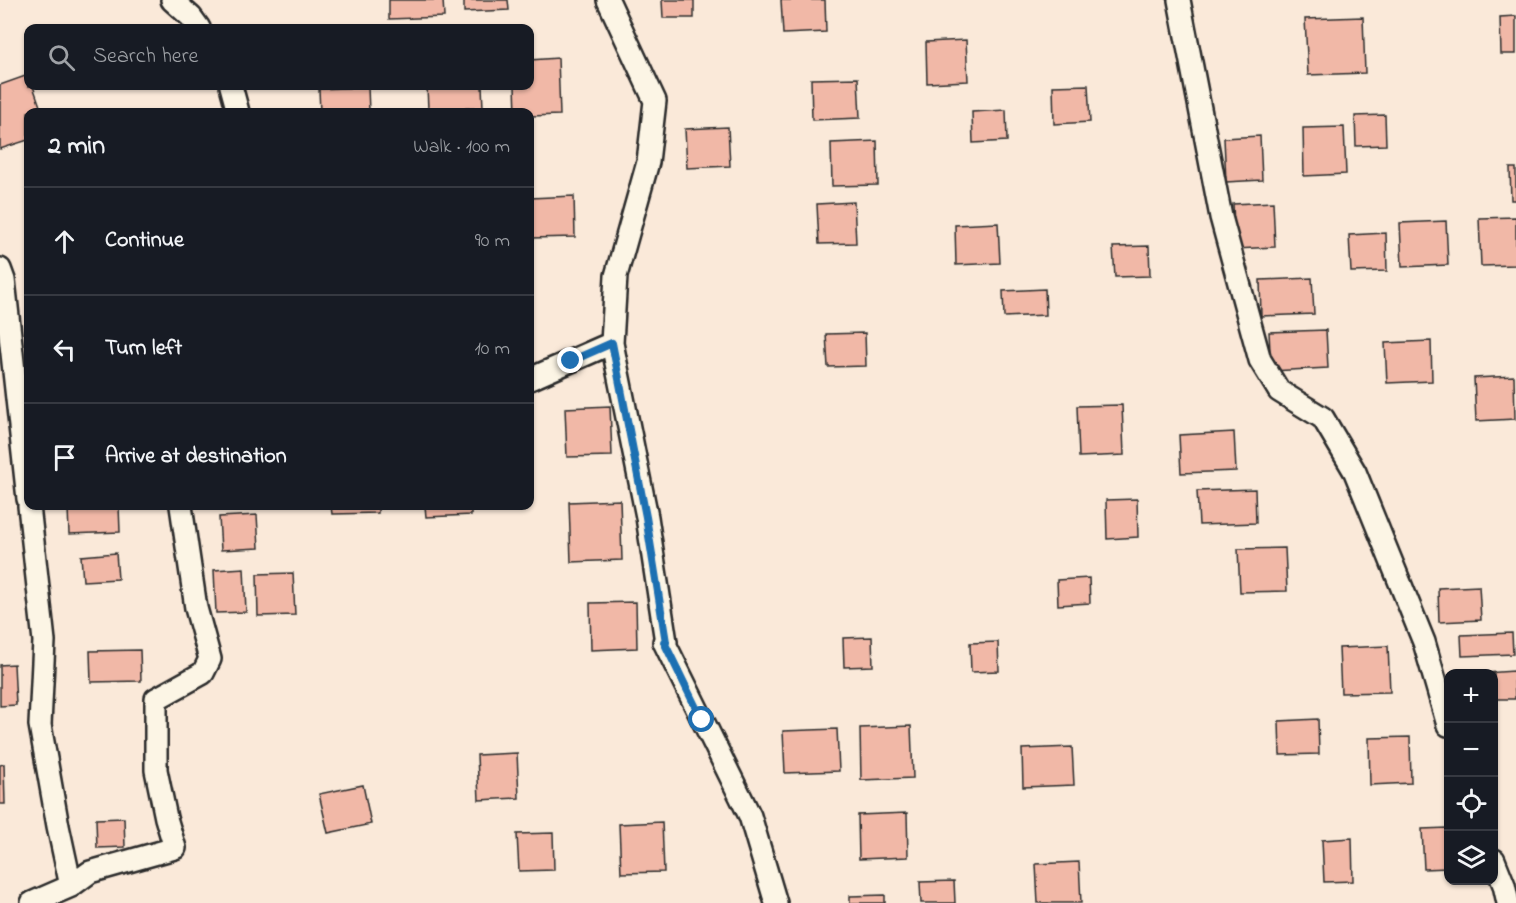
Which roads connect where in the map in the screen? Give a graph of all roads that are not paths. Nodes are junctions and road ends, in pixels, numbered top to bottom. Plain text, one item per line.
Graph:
1 (172, 0) edge
2 (608, 0) edge
3 (1179, 0) edge
4 (196, 24) edge
5 (232, 90) edge
6 (237, 108) edge
7 (0, 269) edge
8 (612, 343) junction
9 (534, 377) edge
10 (24, 462) edge
11 (29, 510) edge
12 (182, 510) edge
13 (1448, 723) edge
14 (1498, 870) edge
15 (71, 886) junction
16 (32, 903) edge
17 (776, 903) edge
18 (1508, 903) edge

1 - 4 street
2 - 8 street
3 - 13 street
5 - 6 street
7 - 10 street
8 - 9 street
8 - 17 street
11 - 15 street
12 - 15 street
14 - 18 street
15 - 16 street

